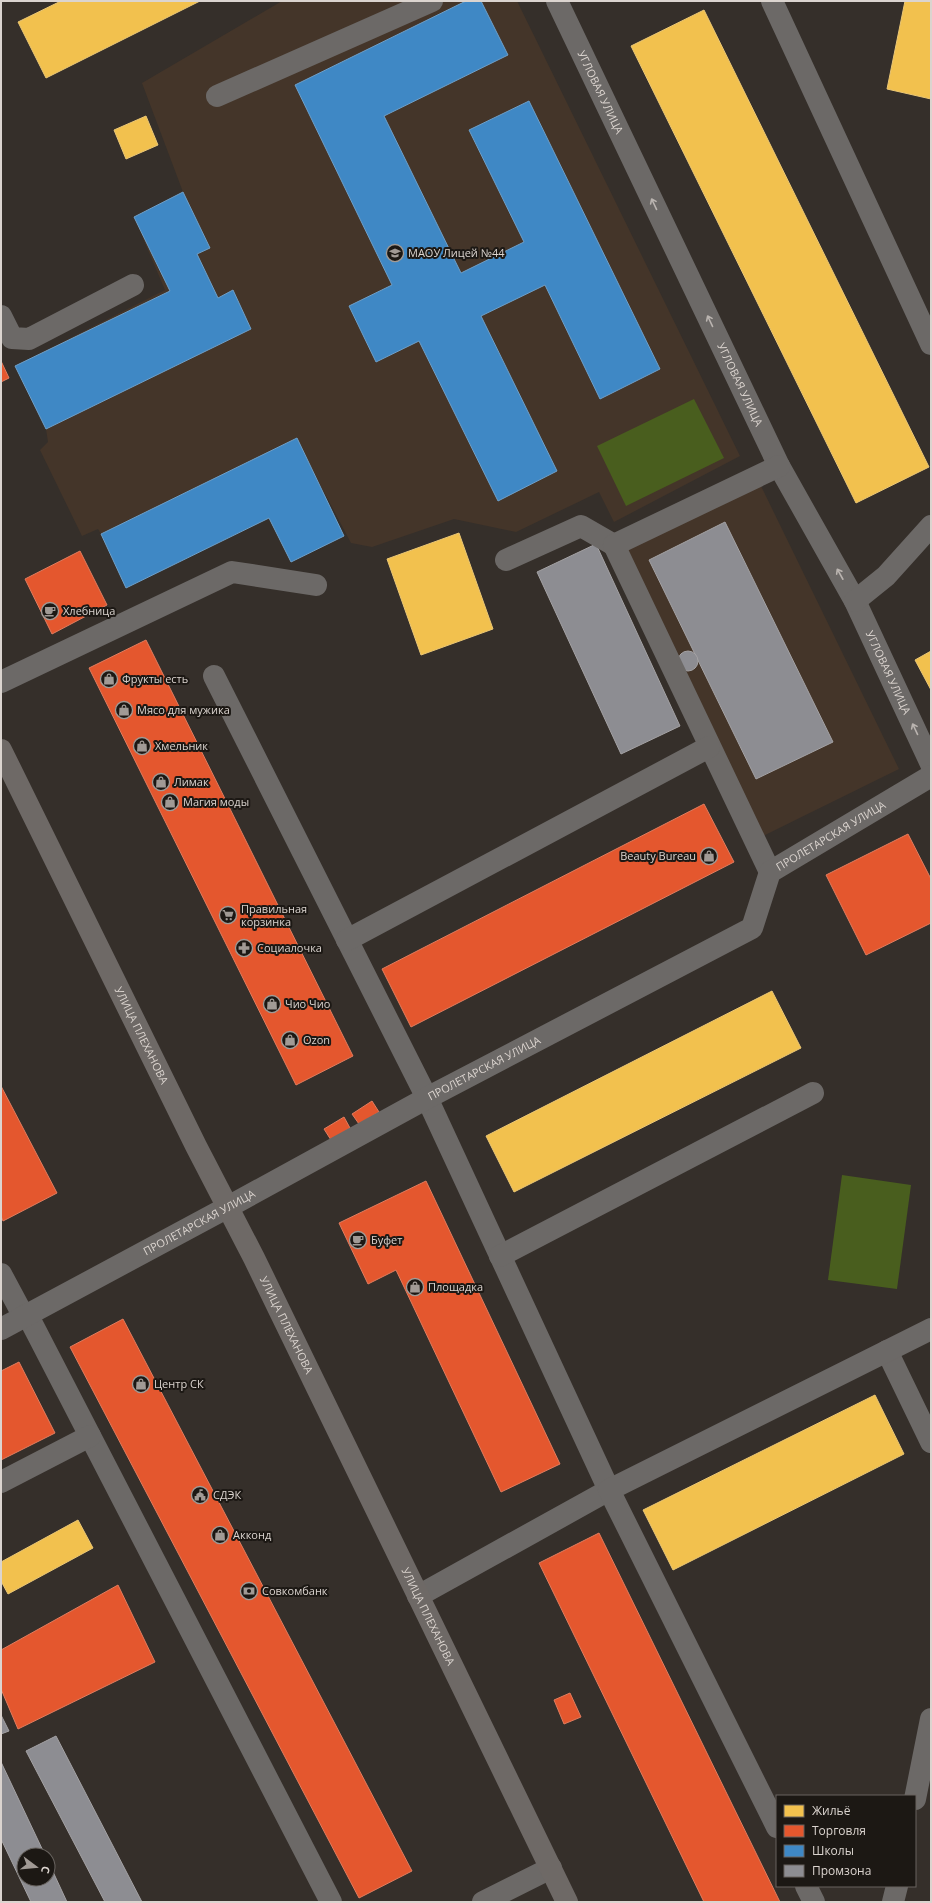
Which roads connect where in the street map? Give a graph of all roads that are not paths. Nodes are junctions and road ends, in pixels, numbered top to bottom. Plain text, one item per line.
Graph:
1 (432, 1) edge
2 (772, 1) edge
3 (559, 2) edge
4 (217, 96) dead end
5 (132, 284) dead end
6 (1, 316) edge
7 (931, 344) edge
8 (779, 466) junction
9 (931, 526) edge
10 (614, 545) junction
11 (506, 560) dead end
12 (316, 585) dead end
13 (855, 600) junction
14 (214, 676) dead end
15 (1, 682) edge
16 (709, 748) junction
17 (1, 750) edge
18 (931, 764) edge
19 (931, 776) edge
20 (770, 872) junction
21 (347, 940) junction
22 (813, 1093) dead end
23 (427, 1098) junction
24 (228, 1208) junction
25 (500, 1256) junction
26 (1, 1274) edge
27 (26, 1316) junction
28 (1, 1329) edge
29 (931, 1329) edge
30 (887, 1351) junction
31 (90, 1436) junction
32 (931, 1442) edge
33 (1, 1482) edge
34 (609, 1490) junction
35 (418, 1596) junction
36 (931, 1720) edge
37 (916, 1795) edge
38 (776, 1826) edge
39 (551, 1868) junction
40 (806, 1887) edge
41 (897, 1887) edge
42 (331, 1902) edge
43 (483, 1902) edge
44 (567, 1902) edge
45 (814, 1902) edge
46 (893, 1902) edge

1 - 4 street
2 - 7 street
8 -> 3 street, УГЛОВАЯ УЛИЦА
5 - 6 street
8 - 10 street
13 -> 8 street, УГЛОВАЯ УЛИЦА
9 - 13 street
10 - 11 street
10 - 16 street
12 - 15 street
18 -> 13 street, УГЛОВАЯ УЛИЦА
14 - 21 street
16 - 20 street
16 - 21 street
17 - 24 main road, УЛИЦА ПЛЕХАНОВА
19 - 20 street, ПРОЛЕТАРСКАЯ УЛИЦА
20 - 23 street, ПРОЛЕТАРСКАЯ УЛИЦА
21 - 23 street
22 - 25 street
23 - 24 street, ПРОЛЕТАРСКАЯ УЛИЦА
23 - 25 street
24 - 27 street, ПРОЛЕТАРСКАЯ УЛИЦА
24 - 35 main road, УЛИЦА ПЛЕХАНОВА
25 - 34 street
26 - 27 street
27 - 28 street, ПРОЛЕТАРСКАЯ УЛИЦА
27 - 31 street
29 - 30 street
30 - 32 street
30 - 34 street
31 - 33 street
31 - 42 street
34 - 35 street
34 - 38 street
35 - 39 main road, УЛИЦА ПЛЕХАНОВА
36 - 37 street
39 - 43 street
39 - 44 main road, УЛИЦА ПЛЕХАНОВА
40 - 45 street
41 - 46 street

